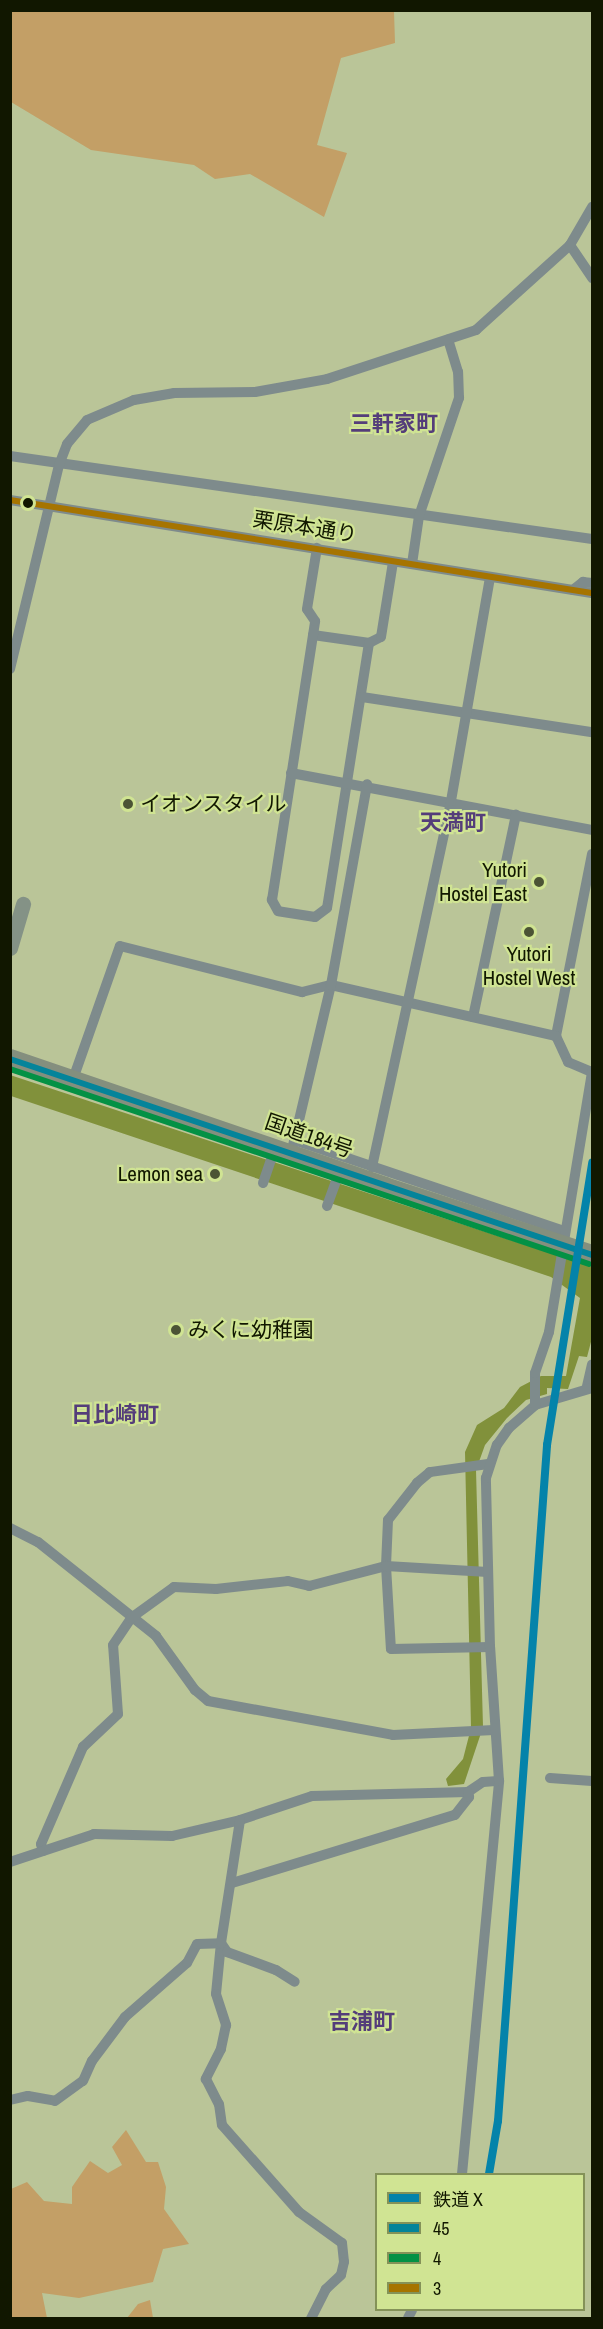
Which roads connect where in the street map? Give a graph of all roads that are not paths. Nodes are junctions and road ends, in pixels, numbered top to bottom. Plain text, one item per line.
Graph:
1 (592, 207) edge
2 (570, 245) junction
3 (592, 278) edge
4 (448, 340) junction
5 (10, 456) edge
6 (59, 465) junction
7 (10, 500) edge
8 (50, 508) junction
9 (419, 516) junction
10 (592, 539) edge
11 (317, 548) junction
12 (393, 562) junction
13 (412, 564) junction
14 (490, 577) junction
15 (592, 583) edge
16 (573, 590) junction
17 (592, 593) edge
18 (313, 635) junction
19 (369, 643) junction
20 (10, 669) edge
21 (362, 697) junction
22 (466, 713) junction
23 (592, 732) edge
24 (291, 773) junction
25 (348, 781) junction
26 (367, 784) junction
27 (451, 801) junction
28 (516, 815) junction
29 (592, 830) edge
30 (592, 854) edge
31 (23, 904) dead end
32 (10, 948) edge
33 (331, 985) junction
34 (407, 1004) junction
35 (473, 1017) junction
36 (556, 1036) junction
37 (10, 1059) edge
38 (592, 1072) edge
39 (72, 1082) junction
40 (283, 1151) junction
41 (372, 1167) junction
42 (338, 1176) junction
43 (263, 1183) dead end
44 (328, 1205) dead end
45 (563, 1234) junction
46 (592, 1256) edge
47 (592, 1365) edge
48 (590, 1387) edge
49 (535, 1401) junction
50 (484, 1465) junction
51 (10, 1528) edge
52 (386, 1566) junction
53 (484, 1572) junction
54 (131, 1618) junction
55 (486, 1647) junction
56 (489, 1730) junction
57 (550, 1778) dead end
58 (499, 1780) junction
59 (592, 1781) edge
60 (468, 1792) junction
61 (240, 1820) junction
62 (43, 1851) junction
63 (10, 1862) edge
64 (232, 1883) junction
65 (221, 1943) junction
66 (295, 1982) dead end
67 (10, 2100) edge
68 (462, 2173) edge
69 (311, 2319) edge

1 - 2 street
2 - 3 street
2 - 4 street
4 - 6 street
4 - 9 street
5 - 6 street
6 - 8 street
6 - 9 street
7 - 8 street, 栗原本通り
8 - 11 street, 栗原本通り
8 - 20 street
9 - 10 street
9 - 13 street
11 - 12 street, 栗原本通り
11 - 18 street
12 - 13 street, 栗原本通り
12 - 19 street
13 - 14 street, 栗原本通り
14 - 16 street, 栗原本通り
14 - 22 street
15 - 16 street
16 - 17 street, 栗原本通り
18 - 19 street
18 - 24 street
19 - 21 street
21 - 22 street
21 - 25 street
22 - 23 street
22 - 27 street
24 - 25 street
24 - 25 street
25 - 26 street
26 - 27 street
26 - 33 street
27 - 28 street
27 - 34 street
28 - 29 street
28 - 35 street
30 - 36 street
31 - 32 street
33 - 34 street
33 - 39 street
33 - 40 street
34 - 35 street
34 - 41 street
35 - 36 street
36 - 38 street
37 - 39 highway, 国道184号
38 - 45 street
39 - 40 highway, 国道184号
40 - 41 street
40 - 42 highway, 国道184号
40 - 43 street
41 - 45 street
42 - 44 street
42 - 46 highway, 国道184号, bridge
45 - 49 street
47 - 48 street
48 - 49 street
49 - 50 street
50 - 52 street
50 - 53 street
51 - 54 street
52 - 53 street
52 - 54 street
52 - 55 street
53 - 55 street
54 - 56 street
54 - 62 street
55 - 56 street
56 - 58 street
57 - 59 street
58 - 60 street
58 - 68 street
60 - 61 street
60 - 64 street
61 - 62 street
61 - 64 street
62 - 63 street
64 - 65 street
65 - 66 street
65 - 67 street
65 - 69 street

